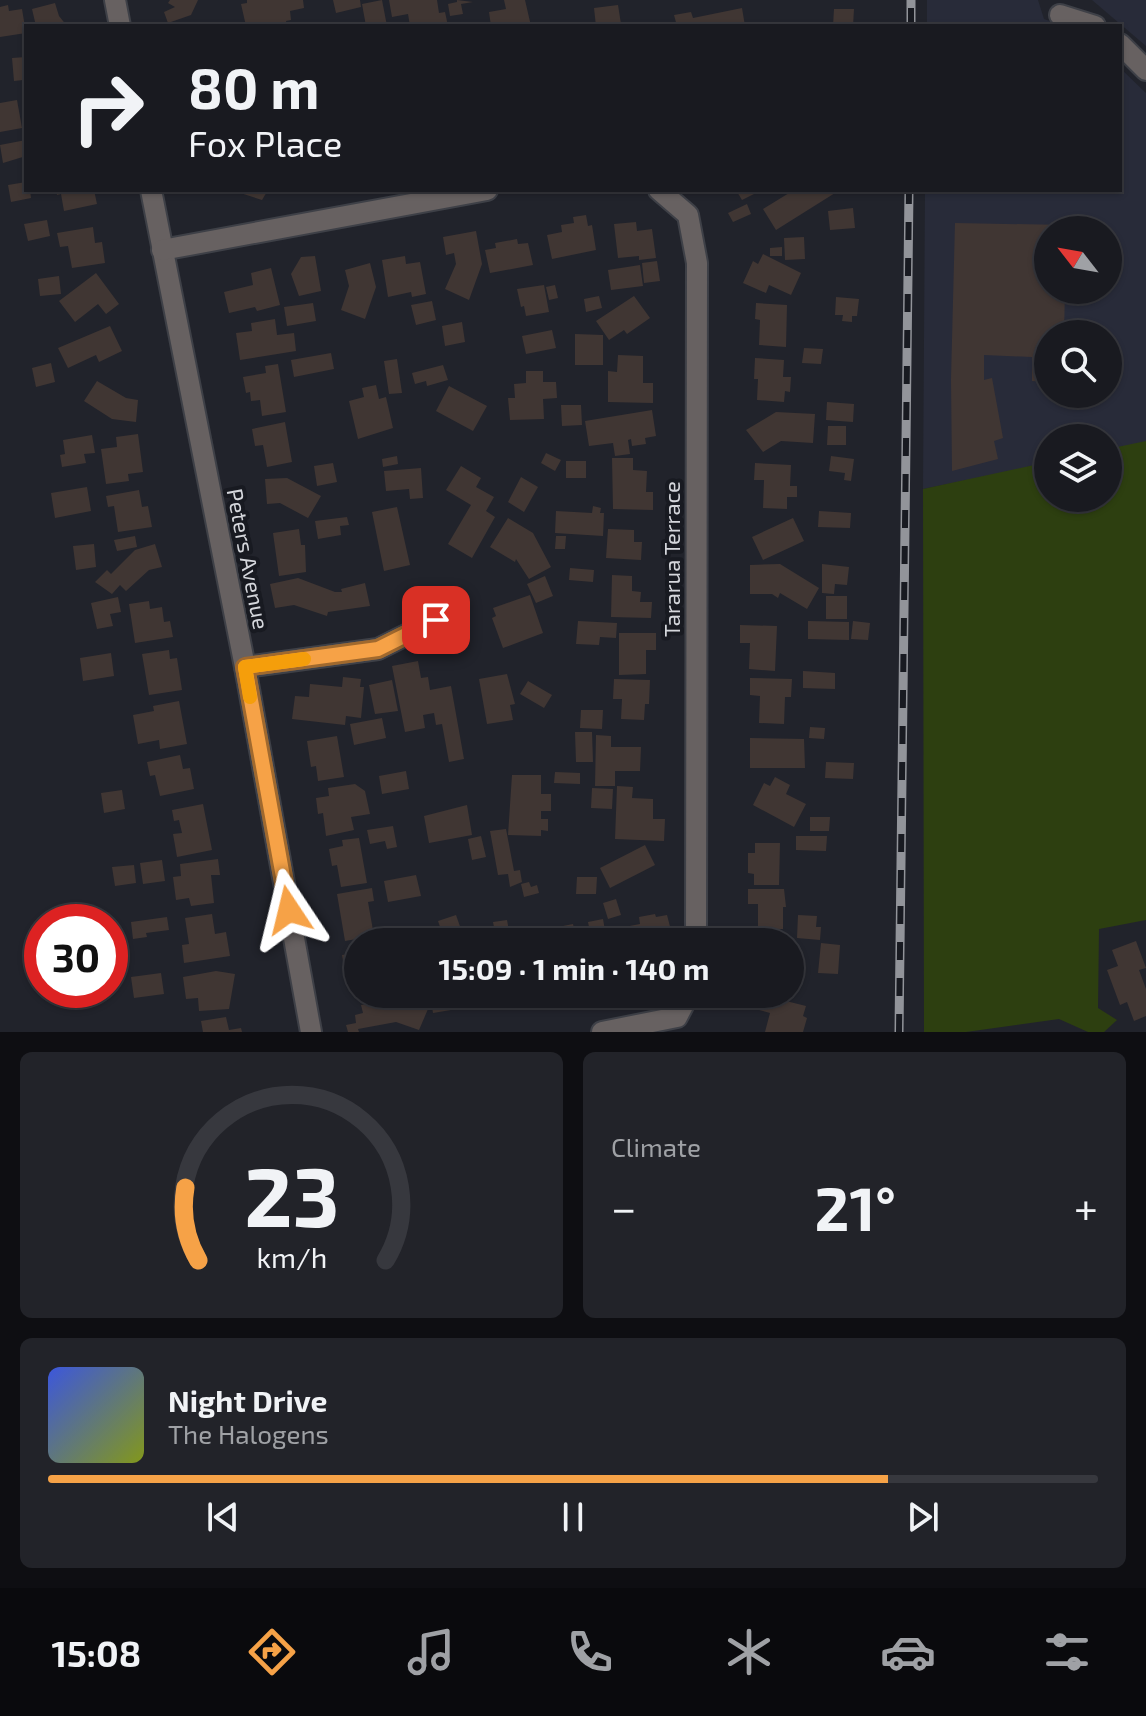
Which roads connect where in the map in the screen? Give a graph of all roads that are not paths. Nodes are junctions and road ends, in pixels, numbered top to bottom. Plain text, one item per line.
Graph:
1 (115, 0) edge
2 (1060, 15) dead end
3 (120, 24) edge
4 (1089, 24) edge
5 (1122, 46) edge
6 (1146, 70) edge
7 (151, 192) edge
8 (476, 192) edge
9 (661, 192) edge
10 (162, 250) junction
11 (436, 620) dead end
12 (245, 667) junction
13 (696, 928) edge
14 (682, 1008) edge
15 (311, 1032) edge
16 (602, 1032) edge

1 - 3 street
2 - 4 street
5 - 6 street
7 - 10 street, Peters Avenue
8 - 10 street
9 - 13 street, Tararua Terrace
10 - 12 street, Peters Avenue
11 - 12 street
12 - 15 street, Peters Avenue
14 - 16 street

